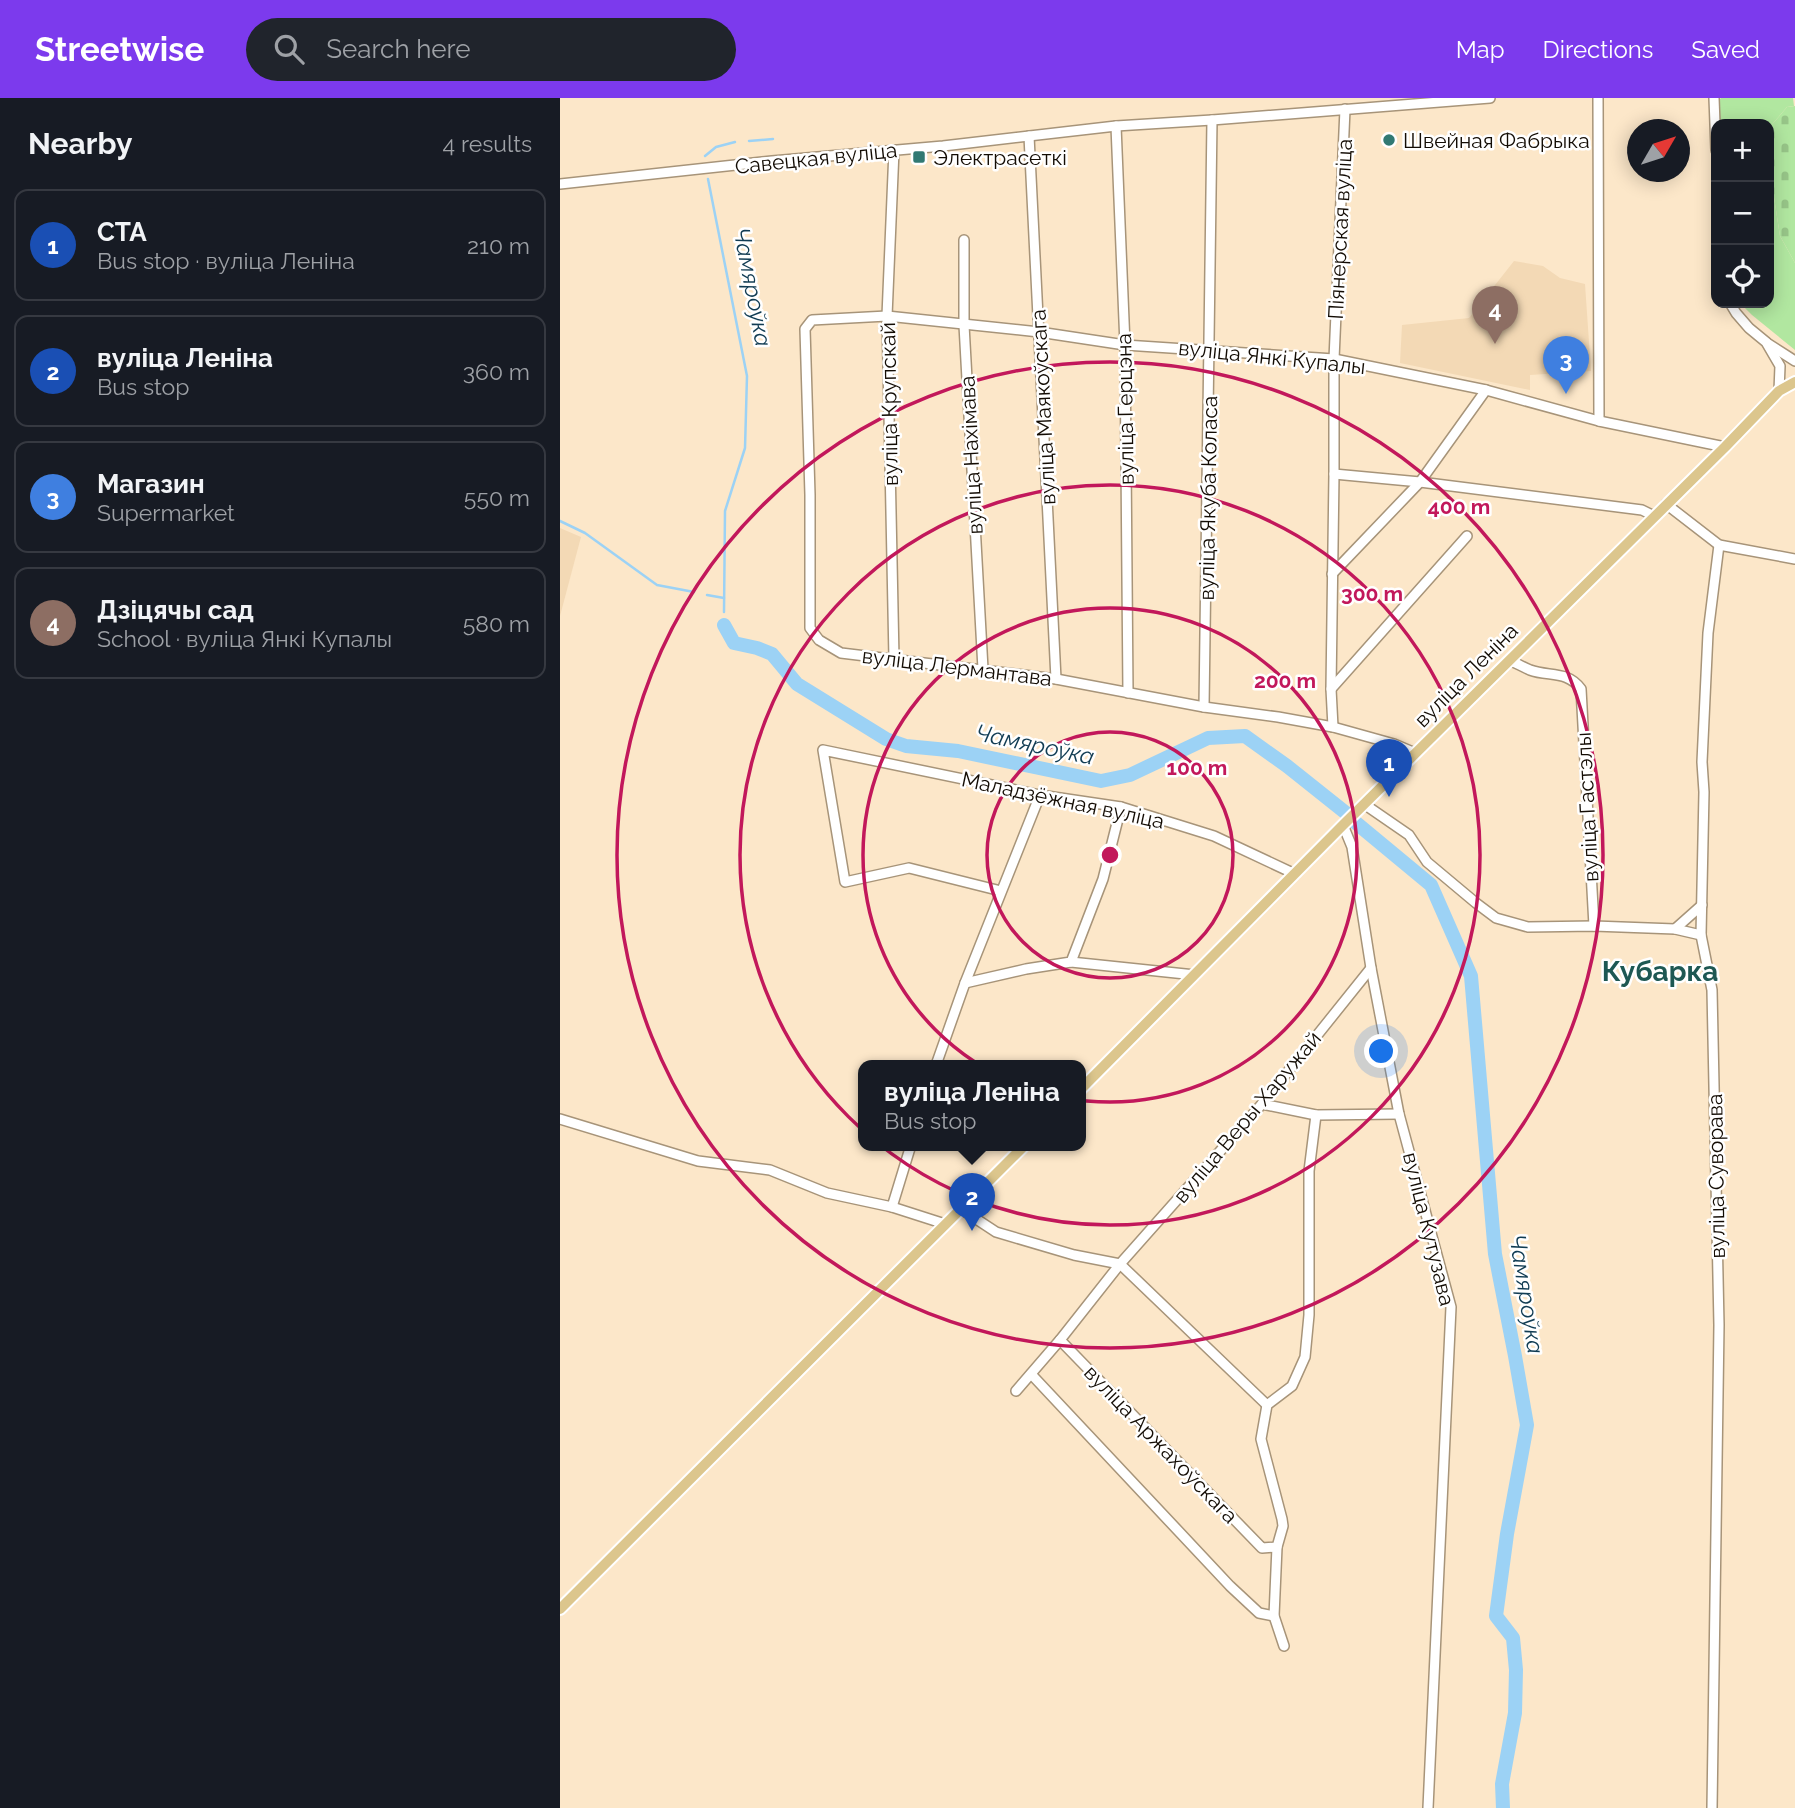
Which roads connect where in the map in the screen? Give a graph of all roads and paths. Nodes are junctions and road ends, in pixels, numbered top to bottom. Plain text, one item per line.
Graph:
1 (1490, 98) edge
2 (1598, 98) edge
3 (1714, 98) edge
4 (1345, 109) junction
5 (1715, 119) edge
6 (1212, 120) junction
7 (1116, 126) junction
8 (1029, 136) junction
9 (894, 150) junction
10 (560, 184) edge
11 (964, 240) dead end
12 (1733, 308) edge
13 (887, 316) junction
14 (811, 320) joint
15 (964, 325) junction
16 (1039, 332) junction
17 (1766, 342) junction
18 (1125, 345) junction
19 (1210, 350) junction
20 (1334, 359) junction
21 (1795, 361) edge
22 (1795, 382) edge
23 (1486, 390) junction
24 (1779, 391) junction
25 (1599, 421) junction
26 (1725, 447) junction
27 (1334, 474) junction
28 (1420, 482) junction
29 (1666, 503) junction
30 (1654, 516) junction
31 (1467, 536) dead end
32 (1719, 545) junction
33 (1795, 559) edge
34 (1332, 574) junction
35 (894, 659) junction
36 (1509, 660) junction
37 (983, 670) junction
38 (1056, 678) junction
39 (1331, 689) junction
40 (1128, 693) junction
41 (1204, 707) junction
42 (1334, 727) junction
43 (1415, 753) junction
44 (1040, 794) junction
45 (1364, 804) junction
46 (1121, 807) junction
47 (1343, 825) junction
48 (1295, 874) junction
49 (1001, 891) junction
50 (1702, 905) junction
51 (1594, 926) junction
52 (1675, 929) junction
53 (1701, 935) junction
54 (1071, 962) junction
55 (1371, 968) junction
56 (1195, 975) junction
57 (965, 983) junction
58 (938, 1060) edge
59 (1086, 1084) edge
60 (1262, 1104) junction
61 (1399, 1114) junction
62 (1316, 1115) junction
63 (560, 1119) edge
64 (909, 1151) edge
65 (1019, 1151) edge
66 (892, 1207) junction
67 (961, 1209) junction
68 (945, 1224) junction
69 (1120, 1264) junction
70 (1060, 1340) junction
71 (1031, 1374) junction
72 (1016, 1391) dead end
73 (1267, 1405) junction
74 (1277, 1547) junction
75 (560, 1609) edge
76 (1274, 1616) junction
77 (1284, 1646) dead end
78 (1428, 1808) edge
79 (1712, 1808) edge

1 - 4 street, Савецкая вуліца
2 - 25 street
3 - 5 street
4 - 6 street, Савецкая вуліца
4 - 20 street, Піянерская вуліца
6 - 7 street, Савецкая вуліца
6 - 19 street, вуліца Якуба Коласа
7 - 8 street, Савецкая вуліца
7 - 18 street, вуліца Герцэна
8 - 9 street, Савецкая вуліца
8 - 16 street, вуліца Маякоўскага
9 - 10 street, Савецкая вуліца
9 - 13 street, вуліца Крупскай
11 - 15 street, вуліца Нахімава
12 - 17 street
13 - 14 street, вуліца Янкі Купалы
13 - 15 street, вуліца Янкі Купалы
13 - 35 street, вуліца Крупскай
14 - 35 street, вуліца Лермантава
15 - 16 street, вуліца Янкі Купалы
15 - 37 street, вуліца Нахімава
16 - 18 street, вуліца Янкі Купалы
16 - 38 street, вуліца Маякоўскага
17 - 21 street
17 - 24 street
18 - 19 street, вуліца Янкі Купалы
18 - 40 street, вуліца Герцэна
19 - 20 street, вуліца Янкі Купалы
19 - 41 street, вуліца Якуба Коласа
20 - 23 street, вуліца Янкі Купалы
20 - 27 street, Піянерская вуліца
22 - 24 main road, вуліца Леніна
23 - 25 street, вуліца Янкі Купалы
23 - 28 street
24 - 26 main road, вуліца Леніна
25 - 26 street, вуліца Янкі Купалы
26 - 29 main road, вуліца Леніна
27 - 28 street
27 - 34 street, Піянерская вуліца
28 - 30 street
28 - 34 street
29 - 30 main road, вуліца Леніна
29 - 32 street
30 - 36 main road, вуліца Леніна
31 - 39 street
32 - 33 street
32 - 50 street, вуліца Суворава
34 - 39 street, Піянерская вуліца
35 - 37 street, вуліца Лермантава
36 - 43 main road, вуліца Леніна
36 - 51 street, вуліца Гастэлы
37 - 38 street, вуліца Лермантава
38 - 40 street, вуліца Лермантава
39 - 42 street, Піянерская вуліца
40 - 41 street, вуліца Лермантава
41 - 42 street, вуліца Лермантава
42 - 43 street, вуліца Лермантава
43 - 45 main road, вуліца Леніна
44 - 46 street, Маладзёжная вуліца
44 - 49 street
44 - 49 street, Маладзёжная вуліца
45 - 47 main road, вуліца Леніна
45 - 51 street
46 - 48 street, Маладзёжная вуліца
46 - 54 street
47 - 48 main road, вуліца Леніна
47 - 55 street, вуліца Кутузава
48 - 56 main road, вуліца Леніна
49 - 57 street
50 - 52 street
50 - 53 street, вуліца Суворава
51 - 52 street
52 - 53 street
53 - 79 street, вуліца Суворава
54 - 56 street
54 - 57 street
55 - 60 street, вуліца Веры Харужай
55 - 61 street, вуліца Кутузава
56 - 59 main road, вуліца Леніна
57 - 58 street
60 - 62 street
60 - 69 street, вуліца Веры Харужай
61 - 62 street
61 - 78 street, вуліца Кутузава
62 - 73 street
63 - 66 street
64 - 66 street
65 - 67 main road
66 - 68 street
67 - 68 main road
67 - 69 street
68 - 75 main road
69 - 70 street, вуліца Веры Харужай
69 - 73 street
70 - 71 street, вуліца Веры Харужай
70 - 74 street, вуліца Аржахоўскага
71 - 72 street, вуліца Веры Харужай
71 - 76 street
73 - 74 street
74 - 76 street
76 - 77 street

